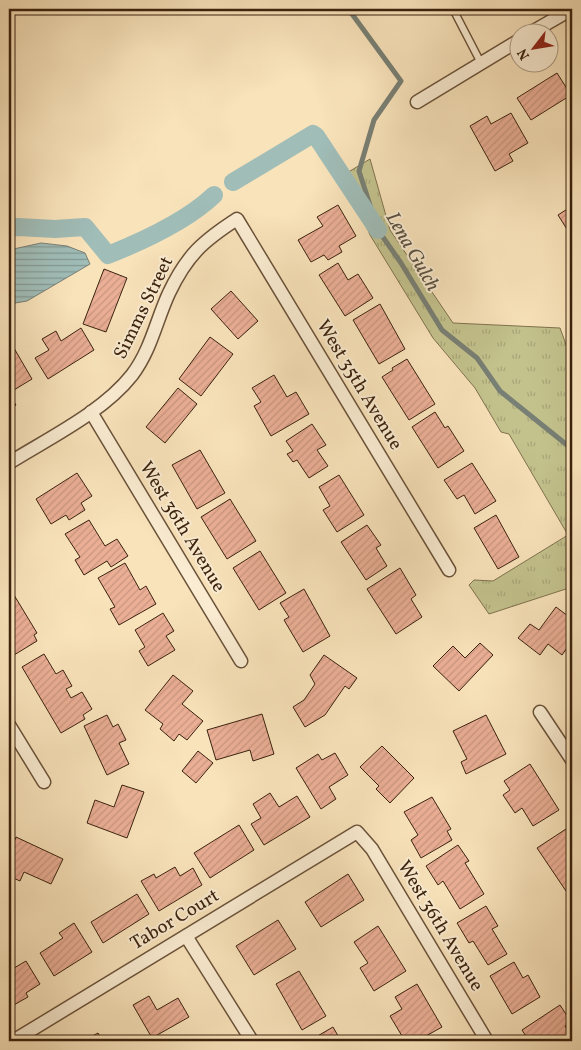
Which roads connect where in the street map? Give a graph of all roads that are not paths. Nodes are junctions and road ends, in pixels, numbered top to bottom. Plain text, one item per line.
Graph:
1 (453, 9) edge
2 (572, 9) edge
3 (549, 22) edge
4 (508, 47) edge
5 (481, 64) junction
6 (417, 102) dead end
7 (237, 219) joint
8 (91, 412) junction
9 (9, 463) edge
10 (449, 570) dead end
11 (241, 661) dead end
12 (540, 712) dead end
13 (9, 725) edge
14 (572, 760) edge
15 (44, 782) dead end
16 (357, 832) joint
17 (186, 936) junction
18 (13, 1041) edge
19 (252, 1041) edge
20 (487, 1041) edge

1 - 5 lane
2 - 3 street
4 - 5 street
5 - 6 street
7 - 8 street, Simms Street
7 - 10 street, West 35th Avenue
8 - 9 street, Simms Street
8 - 11 street, West 36th Avenue
12 - 14 street
13 - 15 street
16 - 17 street, Tabor Court
16 - 20 street, West 36th Avenue
17 - 18 street, Tabor Court
17 - 19 street

